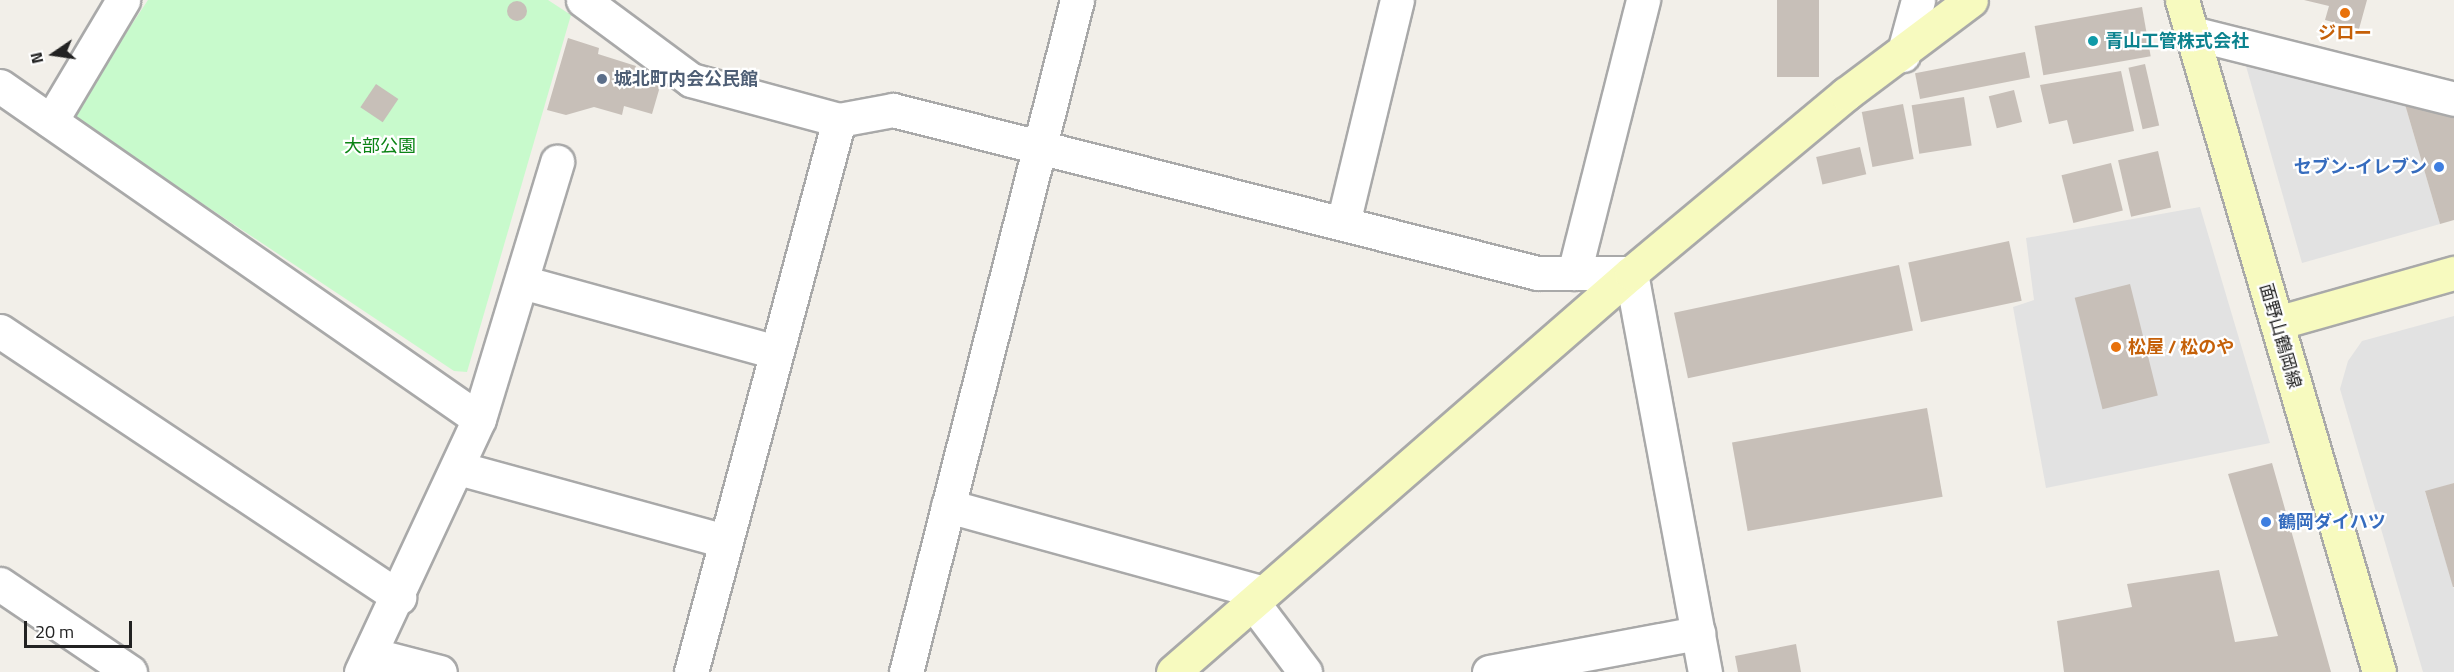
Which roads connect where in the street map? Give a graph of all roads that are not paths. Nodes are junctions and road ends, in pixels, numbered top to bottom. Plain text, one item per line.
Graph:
1 (123, 0) edge
2 (583, 0) edge
3 (1077, 0) edge
4 (1397, 0) edge
5 (1642, 0) edge
6 (1918, 0) edge
7 (1971, 0) edge
8 (2182, 0) edge
9 (2192, 33) junction
10 (1903, 55) junction
11 (0, 86) edge
12 (2454, 99) edge
13 (839, 120) junction
14 (51, 121) junction
15 (1040, 147) junction
16 (557, 162) dead end
17 (1342, 223) junction
18 (1574, 273) junction
19 (1631, 273) junction
20 (2454, 273) edge
21 (522, 282) junction
22 (2277, 323) junction
23 (0, 331) edge
24 (776, 352) junction
25 (479, 419) junction
26 (458, 468) junction
27 (948, 506) junction
28 (724, 540) junction
29 (0, 584) edge
30 (1256, 596) junction
31 (399, 597) junction
32 (1698, 633) junction
33 (366, 663) edge
34 (130, 672) edge
35 (440, 672) edge
36 (691, 672) edge
37 (906, 672) edge
38 (1173, 672) edge
39 (1305, 672) edge
40 (1489, 672) edge
41 (1705, 672) edge
42 (2379, 672) edge

1 - 14 street
2 - 13 street
3 - 15 street
4 - 17 street
5 - 18 street
6 - 10 street
7 - 10 street
8 - 9 street, 面野山鶴岡線
9 - 12 street
9 - 22 street, 面野山鶴岡線
10 - 19 street
11 - 14 street
13 - 15 street
13 - 24 street
14 - 25 street
15 - 17 street
15 - 27 street
16 - 21 street
17 - 18 street
18 - 19 street
19 - 30 street
19 - 32 street
20 - 22 street
21 - 24 street
21 - 25 street
22 - 42 street, 面野山鶴岡線
23 - 31 street
24 - 28 street
25 - 26 street
26 - 28 street
26 - 31 street
27 - 30 street
27 - 37 street
28 - 36 street
29 - 34 street
30 - 38 street
30 - 39 street
31 - 33 street
32 - 40 street
32 - 41 street
33 - 35 street

